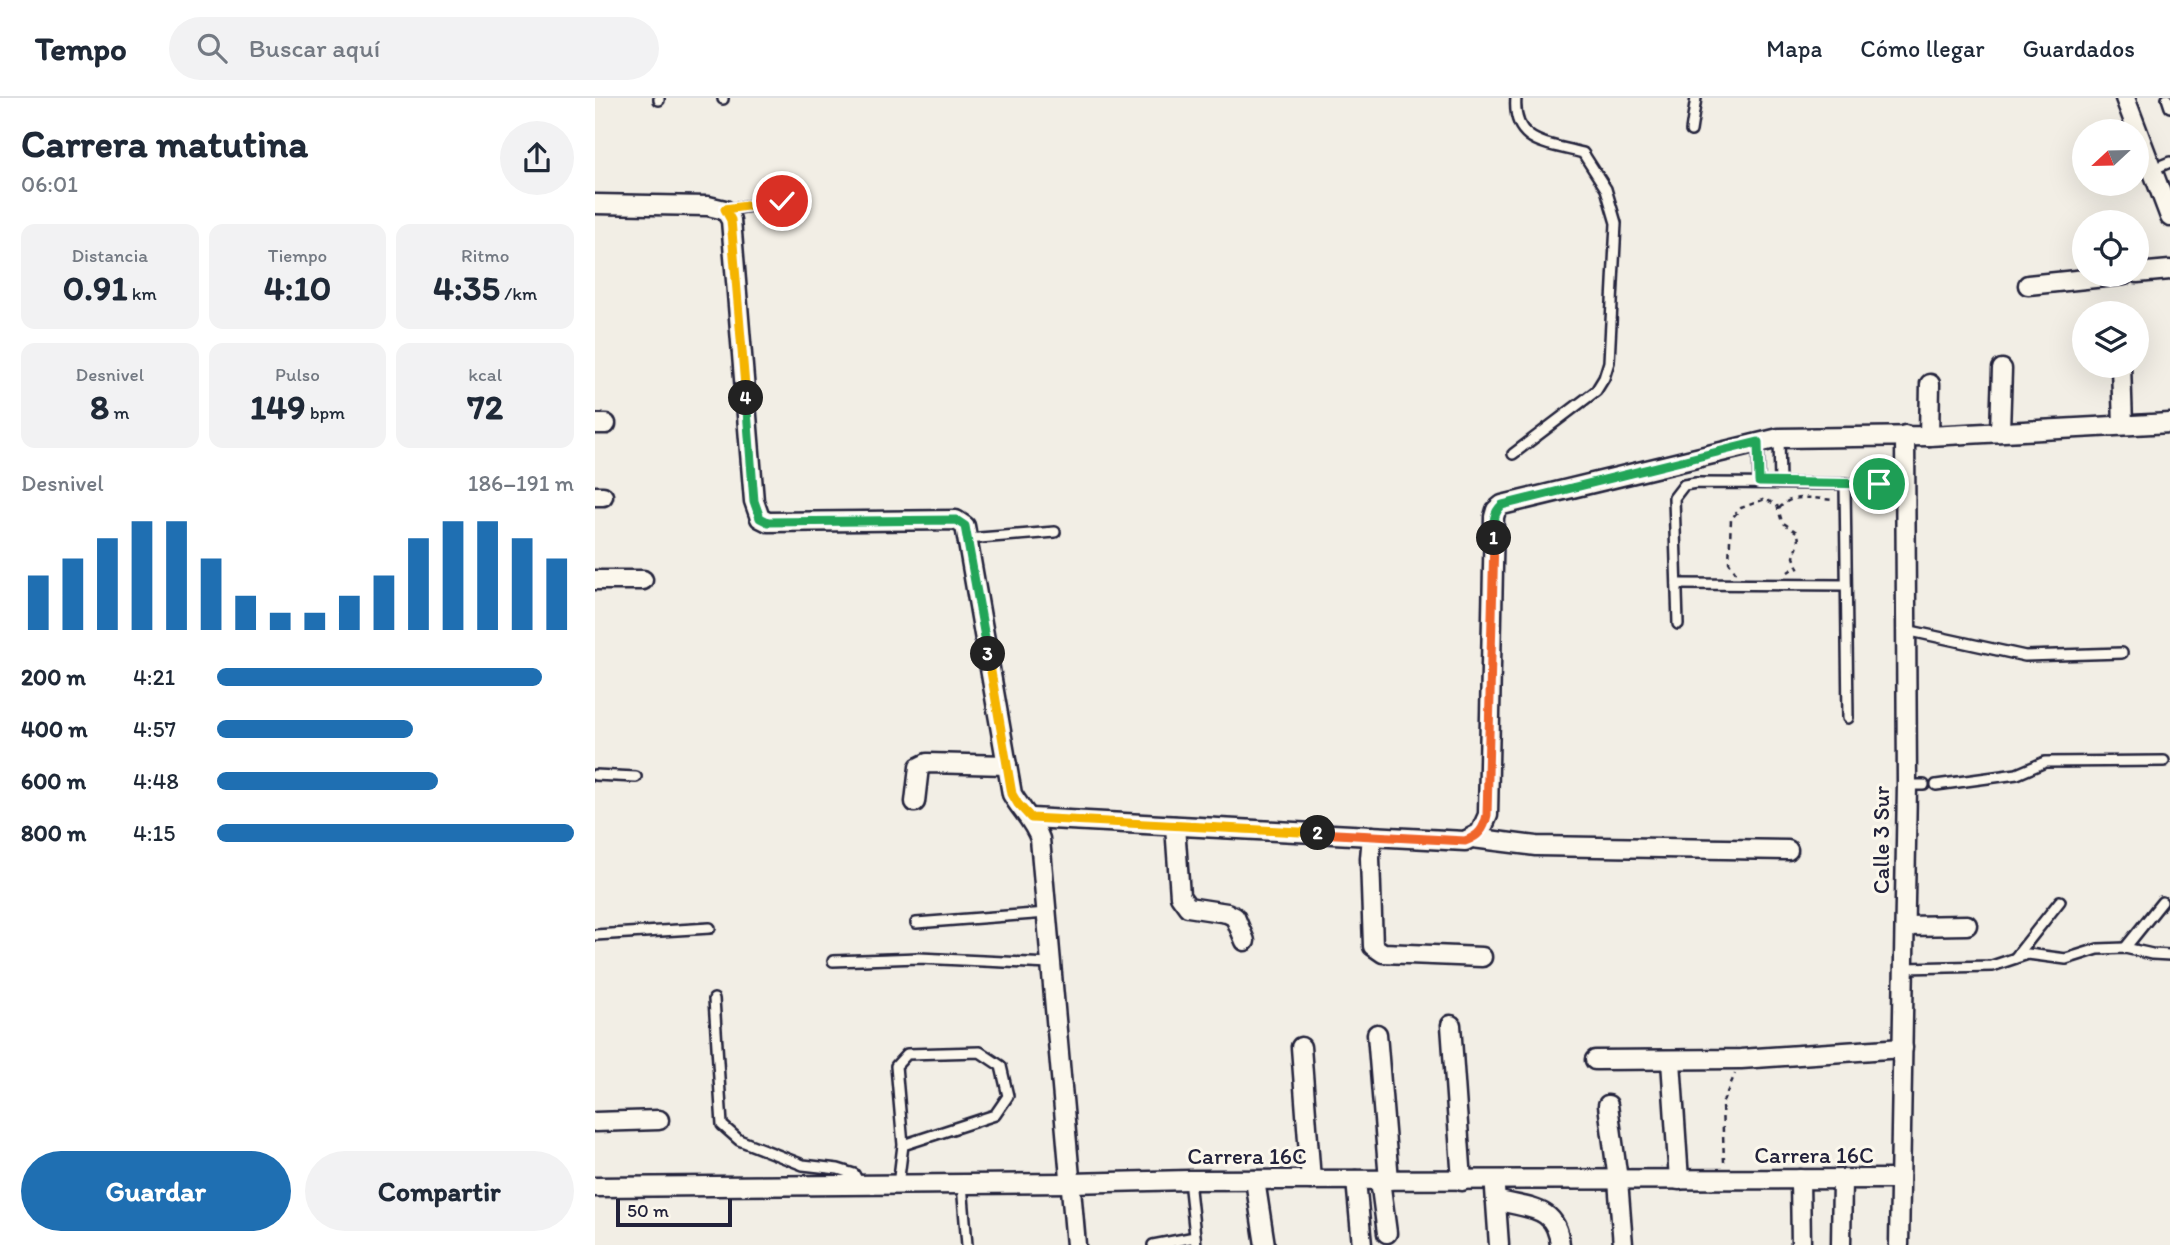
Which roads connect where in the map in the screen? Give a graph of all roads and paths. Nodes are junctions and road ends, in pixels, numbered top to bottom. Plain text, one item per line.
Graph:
1 (1516, 98) edge
2 (1696, 98) edge
3 (2125, 98) edge
4 (2167, 98) edge
5 (2170, 107) edge
6 (1691, 131) dead end
7 (2162, 165) edge
8 (782, 201) dead end
9 (595, 204) edge
10 (725, 209) junction
11 (2170, 217) edge
12 (2170, 270) edge
13 (2149, 272) edge
14 (2072, 280) edge
15 (2028, 285) dead end
16 (2002, 369) dead end
17 (2121, 378) edge
18 (1930, 384) dead end
19 (2170, 422) edge
20 (2123, 425) junction
21 (2000, 431) junction
22 (1905, 435) junction
23 (1929, 436) junction
24 (1779, 438) junction
25 (1758, 442) junction
26 (1513, 454) dead end
27 (1759, 482) junction
28 (1780, 482) junction
29 (1846, 483) junction
30 (1879, 484) dead end
31 (1845, 500) junction
32 (1779, 509) junction
33 (964, 531) junction
34 (1055, 533) dead end
35 (1797, 566) junction
36 (1782, 573) dead end
37 (1742, 574) dead end
38 (595, 580) edge
39 (643, 580) dead end
40 (1678, 584) junction
41 (1804, 584) junction
42 (1846, 585) junction
43 (1678, 624) dead end
44 (1906, 630) junction
45 (2122, 653) dead end
46 (1848, 718) dead end
47 (2164, 761) dead end
48 (1007, 765) junction
49 (595, 775) edge
50 (636, 777) dead end
51 (1936, 785) dead end
52 (915, 802) dead end
53 (1031, 818) junction
54 (1175, 826) junction
55 (1372, 836) junction
56 (1473, 838) junction
57 (1788, 850) dead end
58 (2060, 901) dead end
59 (2162, 902) dead end
60 (1047, 913) junction
61 (916, 923) dead end
62 (1967, 925) dead end
63 (1905, 926) junction
64 (710, 928) dead end
65 (595, 935) edge
66 (1245, 941) dead end
67 (2125, 948) junction
68 (2170, 955) edge
69 (1482, 957) dead end
70 (2014, 960) junction
71 (833, 961) dead end
72 (1050, 964) junction
73 (1905, 968) junction
74 (713, 999) dead end
75 (1451, 1025) dead end
76 (1377, 1034) dead end
77 (1301, 1047) dead end
78 (1903, 1048) junction
79 (1741, 1059) junction
80 (1595, 1060) dead end
81 (1671, 1061) junction
82 (1608, 1105) dead end
83 (659, 1121) dead end
84 (595, 1122) edge
85 (903, 1145) junction
86 (1899, 1179) junction
87 (1189, 1180) junction
88 (1255, 1180) junction
89 (1311, 1180) junction
90 (1356, 1180) junction
91 (1385, 1180) junction
92 (1618, 1180) junction
93 (1679, 1180) junction
94 (1725, 1180) junction
95 (1800, 1180) junction
96 (1842, 1180) junction
97 (1462, 1181) junction
98 (1495, 1181) junction
99 (1070, 1183) junction
100 (962, 1184) junction
101 (860, 1185) junction
102 (898, 1185) junction
103 (595, 1187) edge
104 (1496, 1200) junction
105 (1387, 1233) dead end
106 (1195, 1241) edge
107 (967, 1245) edge
108 (1076, 1245) edge
109 (1153, 1245) edge
110 (1265, 1245) edge
111 (1362, 1245) edge
112 (1499, 1245) edge
113 (1560, 1245) edge
114 (1623, 1245) edge
115 (1801, 1245) edge
116 (1841, 1245) edge
117 (1899, 1245) edge

1 - 26 lane
2 - 6 lane
3 - 7 street
4 - 5 lane
7 - 11 street
8 - 10 lane
9 - 10 street
10 - 33 street
12 - 13 street
14 - 15 street
16 - 21 street
17 - 20 street
18 - 23 street
19 - 20 street
20 - 21 street
21 - 23 street
22 - 23 street
22 - 24 street
22 - 44 street, Calle 3 Sur
24 - 25 street
24 - 28 lane
25 - 27 lane
25 - 56 street
27 - 28 lane
27 - 40 lane
28 - 29 lane
29 - 30 lane
29 - 31 lane
31 - 32 path
31 - 42 lane
32 - 35 path
32 - 37 path
33 - 34 lane
33 - 48 street
35 - 36 path
35 - 41 path
38 - 39 street
40 - 41 lane
40 - 43 lane
41 - 42 lane
42 - 46 lane
44 - 45 lane
44 - 63 street, Calle 3 Sur
47 - 51 lane
48 - 52 street
48 - 53 street
49 - 50 lane
53 - 54 street
53 - 60 street
54 - 55 street
54 - 66 street
55 - 56 street
55 - 69 street
56 - 57 street
58 - 70 lane
59 - 67 lane
60 - 61 lane
60 - 72 street
62 - 63 street
63 - 73 street, Calle 3 Sur
64 - 65 lane
67 - 68 lane
67 - 70 lane
70 - 73 lane
71 - 72 lane
72 - 99 street
73 - 78 street, Calle 3 Sur
74 - 101 lane
75 - 97 street
76 - 91 street
77 - 89 street
78 - 79 street
78 - 86 street, Calle 3 Sur
79 - 81 street
79 - 94 path
80 - 81 street
81 - 93 street
82 - 92 street
83 - 84 street
85 - 85 lane
85 - 102 lane
86 - 96 street, Carrera 16C
86 - 117 street, Calle 3 Sur
87 - 88 street, Carrera 16C
87 - 99 street, Carrera 16C
87 - 106 lane
88 - 89 street, Carrera 16C
88 - 110 street
89 - 90 street, Carrera 16C
90 - 91 street, Carrera 16C
90 - 111 street
91 - 97 street, Carrera 16C
91 - 105 street
92 - 93 street, Carrera 16C
92 - 98 street, Carrera 16C
92 - 114 street
93 - 94 street, Carrera 16C
94 - 95 street, Carrera 16C
95 - 96 street, Carrera 16C
95 - 115 street
96 - 116 street
97 - 98 street, Carrera 16C
98 - 104 street
99 - 100 street, Carrera 16C
99 - 108 street
100 - 102 street, Carrera 16C
100 - 107 lane
101 - 102 street, Carrera 16C
101 - 103 street, Carrera 16C
104 - 112 street
104 - 113 street
106 - 109 lane

